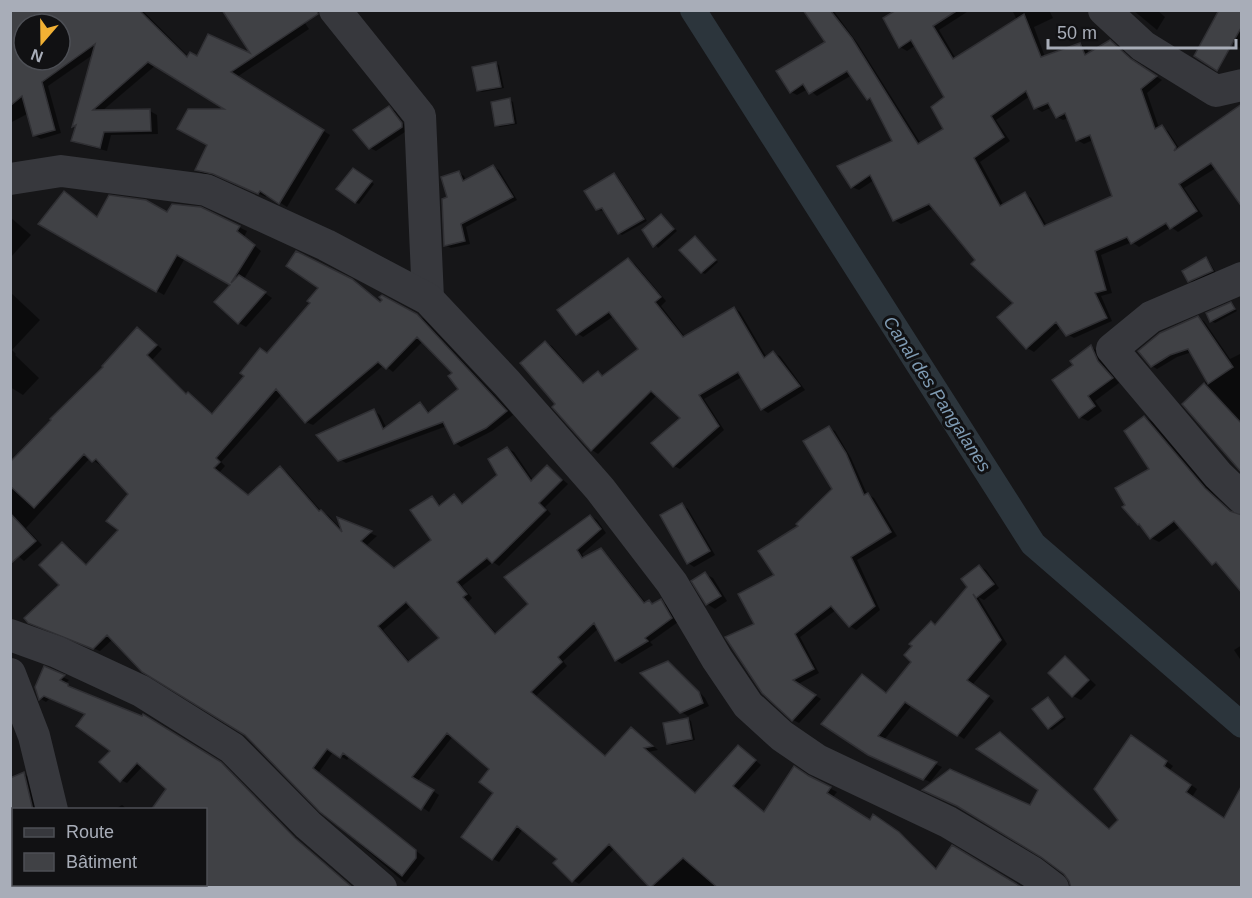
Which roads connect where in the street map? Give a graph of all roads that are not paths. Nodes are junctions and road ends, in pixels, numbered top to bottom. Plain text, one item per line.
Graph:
1 (335, 10) edge
2 (1104, 10) edge
3 (1242, 85) edge
4 (10, 179) edge
5 (1242, 278) edge
6 (428, 299) junction
7 (1242, 498) edge
8 (10, 635) edge
9 (12, 683) edge
10 (52, 808) edge
11 (381, 888) edge
12 (1053, 888) edge

1 - 6 street
2 - 3 street
4 - 6 street
5 - 7 street
6 - 12 street
8 - 11 street
9 - 10 street

